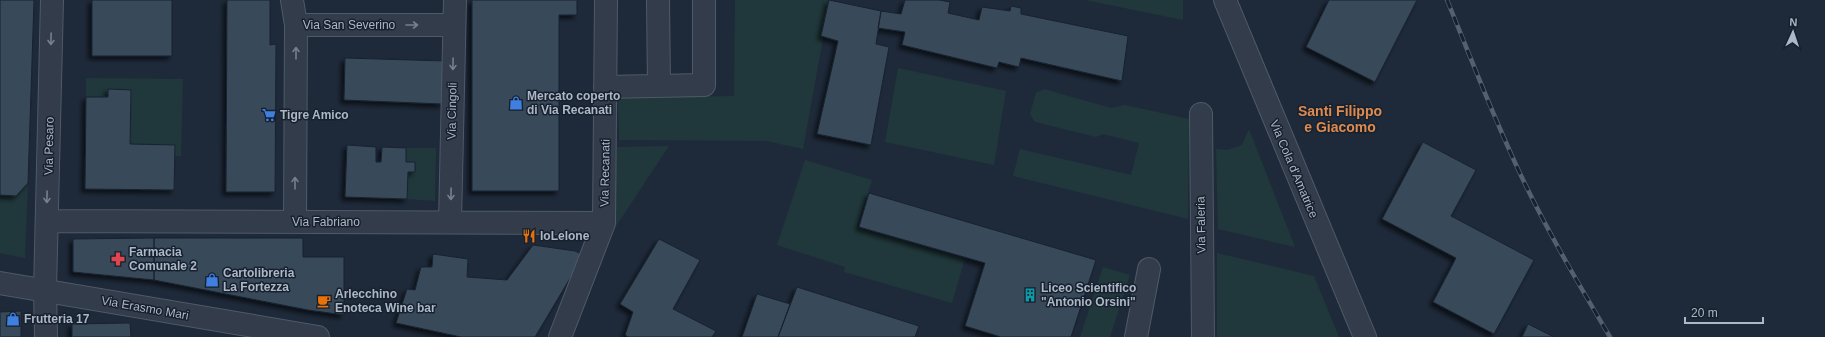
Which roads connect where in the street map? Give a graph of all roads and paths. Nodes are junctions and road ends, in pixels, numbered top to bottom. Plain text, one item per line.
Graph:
1 (52, 0) edge
2 (292, 0) edge
3 (454, 0) edge
4 (606, 0) edge
5 (658, 0) edge
6 (704, 0) edge
7 (1225, 0) edge
8 (296, 25) junction
9 (454, 25) junction
10 (659, 86) junction
11 (606, 87) junction
12 (1201, 114) dead end
13 (47, 221) junction
14 (295, 222) junction
15 (450, 222) junction
16 (604, 223) junction
17 (1149, 269) dead end
18 (0, 283) edge
19 (45, 291) junction
20 (291, 335) edge
21 (46, 337) edge
22 (318, 337) edge
23 (560, 337) edge
24 (1136, 337) edge
25 (1203, 337) edge
26 (1365, 337) edge

1 -> 13 street, Via Pesaro
2 - 8 street
3 - 9 street, Via Cingoli
4 - 11 street, Via Recanati
5 - 10 street
6 - 10 street
7 - 26 street, Via Cola d'Amatrice
8 -> 9 street, Via San Severino
14 -> 8 street, Via San Severino
9 -> 15 street, Via Cingoli
10 - 11 street
11 - 16 street, Via Recanati
12 - 25 street, Via Faleria
13 - 14 street, Via Fabriano
13 - 19 street, Via Pesaro
14 - 15 street, Via Fabriano
15 - 16 street, Via Fabriano
16 - 23 street, Via Recanati
17 - 24 street
18 - 19 street, Via Erasmo Mari
19 - 20 street, Via Erasmo Mari
19 - 21 street, Via Pesaro
20 - 22 street, Via Erasmo Mari

